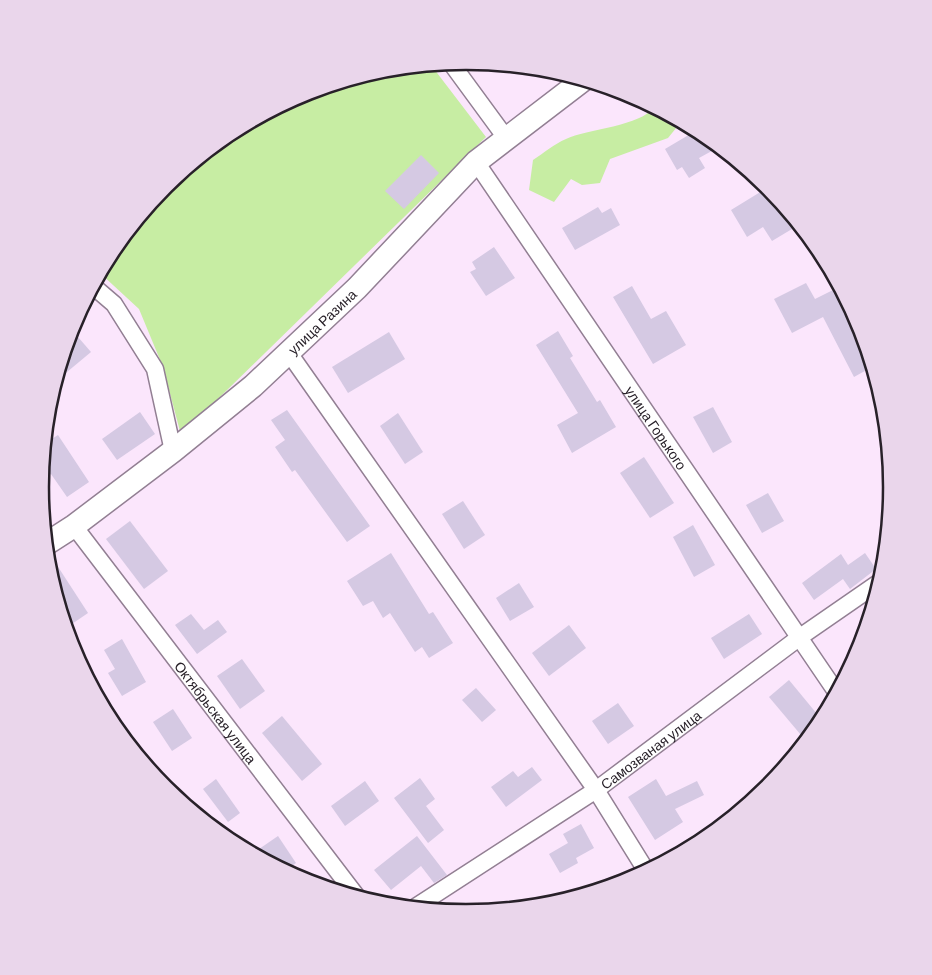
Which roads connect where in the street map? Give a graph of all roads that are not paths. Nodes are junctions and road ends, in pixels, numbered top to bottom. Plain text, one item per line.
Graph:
1 (456, 70) edge
2 (577, 85) edge
3 (506, 138) junction
4 (476, 162) junction
5 (99, 291) edge
6 (289, 354) junction
7 (172, 451) junction
8 (74, 526) junction
9 (52, 540) edge
10 (871, 588) edge
11 (800, 637) junction
12 (832, 686) edge
13 (596, 790) junction
14 (643, 866) edge
15 (351, 889) edge
16 (423, 902) edge

1 - 3 street
2 - 3 street, улица Разина
3 - 4 street, улица Разина
4 - 6 street, улица Разина
4 - 11 street, улица Горького
5 - 7 street
6 - 7 street, улица Разина
6 - 13 street
7 - 8 street, улица Разина
8 - 9 street, улица Разина
8 - 15 street, Октябрьская улица
10 - 11 street, Самозваная улица
11 - 12 street, улица Горького
11 - 13 street, Самозваная улица
13 - 14 street
13 - 16 street, Самозваная улица

